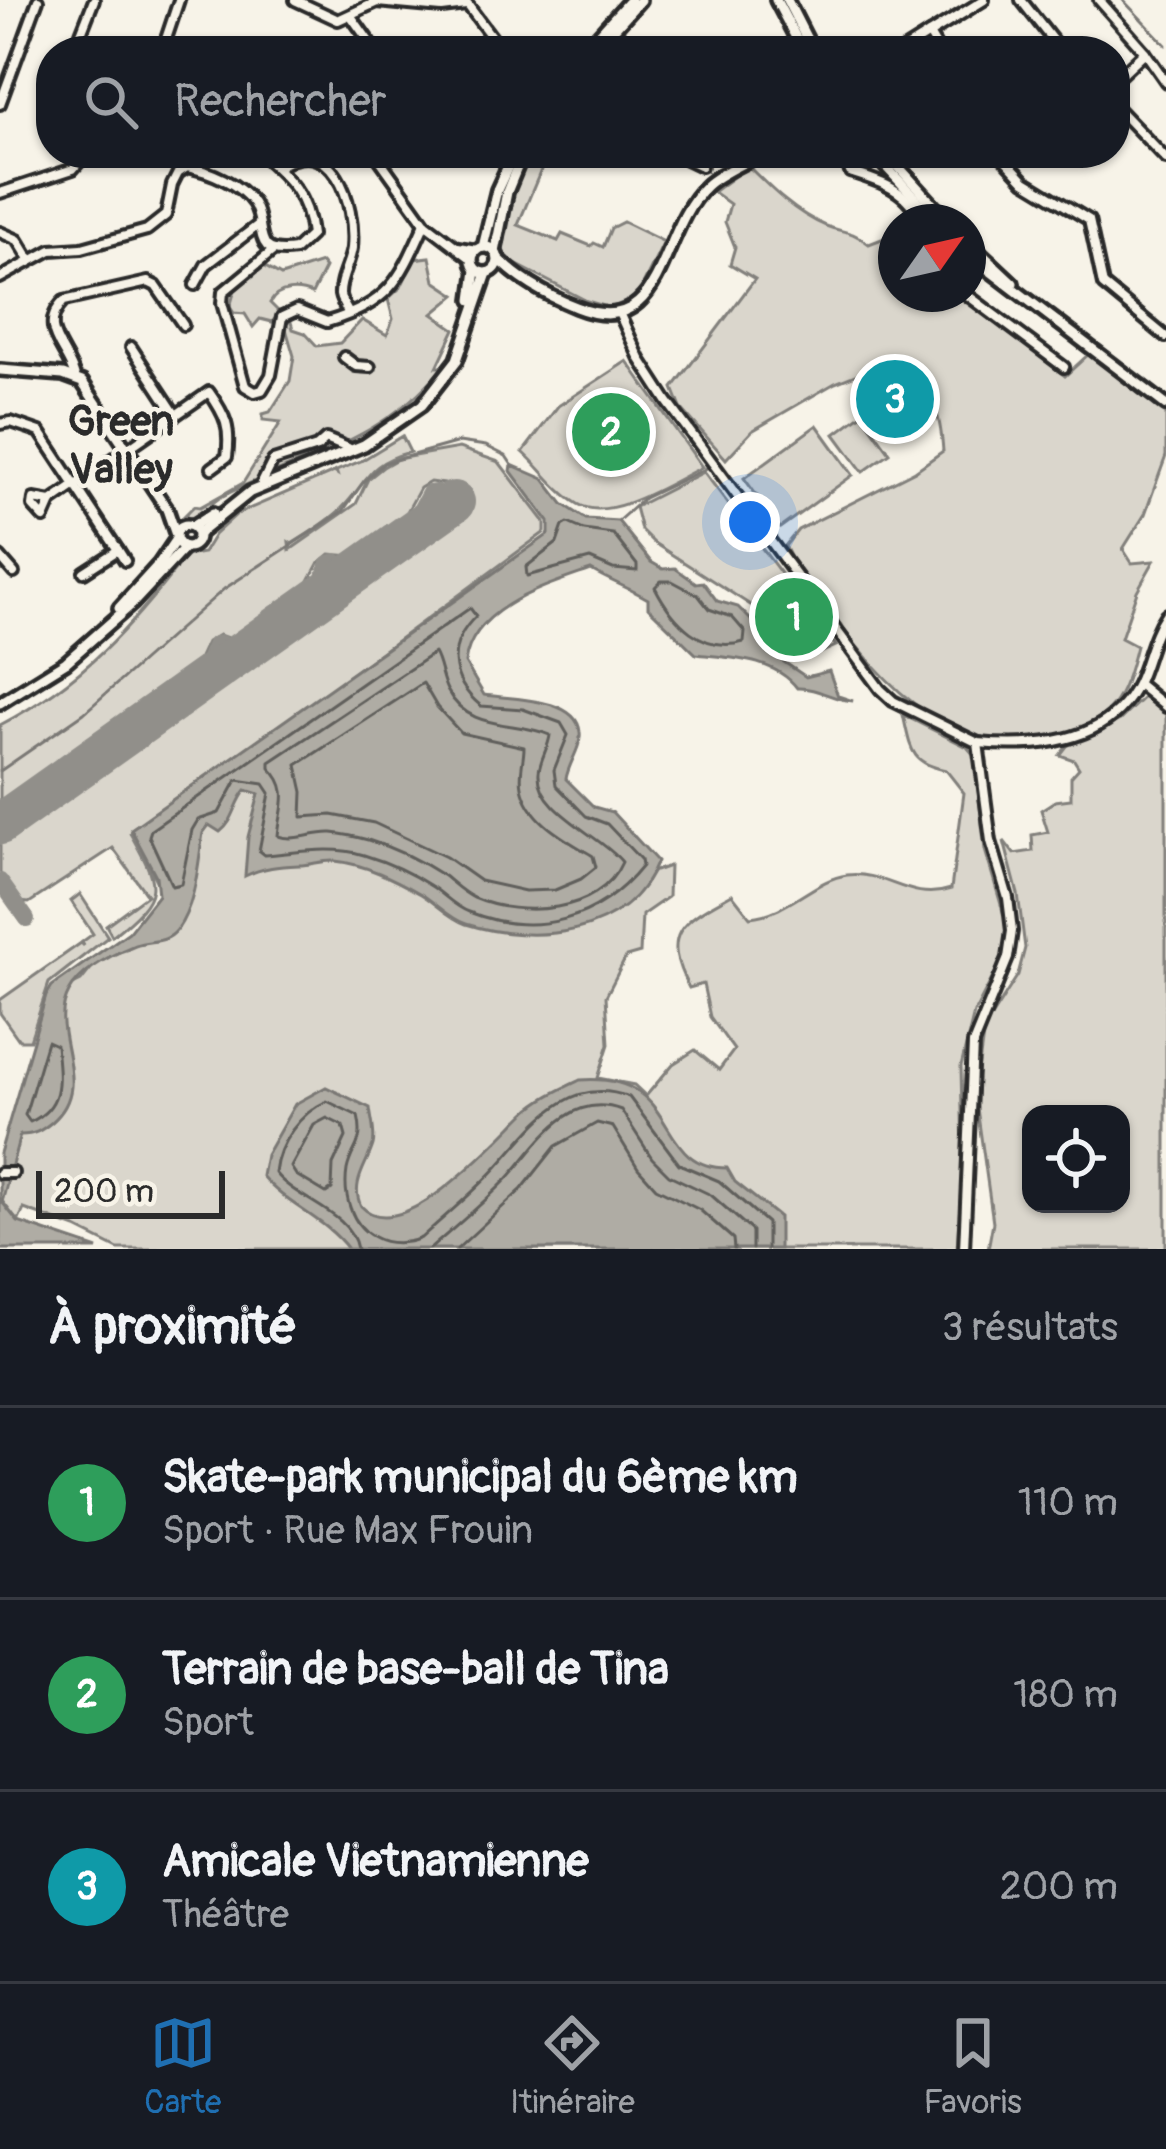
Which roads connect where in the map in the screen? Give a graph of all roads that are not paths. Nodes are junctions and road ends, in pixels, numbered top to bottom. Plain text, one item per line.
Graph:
1 (38, 0) edge
2 (94, 0) edge
3 (179, 0) edge
4 (295, 0) edge
5 (630, 0) edge
6 (640, 0) edge
7 (776, 0) edge
8 (787, 0) edge
9 (984, 0) edge
10 (1021, 0) edge
11 (1099, 0) edge
12 (465, 3) edge
13 (351, 16) junction
14 (929, 34) joint
15 (80, 36) edge
16 (167, 36) edge
17 (365, 36) edge
18 (490, 36) edge
19 (598, 36) edge
20 (608, 36) edge
21 (794, 36) edge
22 (805, 36) edge
23 (926, 36) edge
24 (1049, 36) edge
25 (1146, 54) junction
26 (1130, 69) edge
27 (1166, 82) edge
28 (0, 104) edge
29 (1130, 122) edge
30 (1166, 159) edge
31 (74, 168) edge
32 (186, 168) edge
33 (190, 168) edge
34 (277, 168) edge
35 (328, 168) edge
36 (386, 168) edge
37 (514, 168) edge
38 (736, 168) edge
39 (849, 168) edge
40 (887, 168) edge
41 (900, 168) edge
42 (1013, 168) edge
43 (0, 194) edge
44 (910, 204) edge
45 (921, 204) edge
46 (933, 204) edge
47 (425, 224) junction
48 (257, 226) junction
49 (0, 232) edge
50 (274, 250) junction
51 (986, 257) edge
52 (30, 260) junction
53 (485, 260) junction
54 (986, 268) edge
55 (0, 278) edge
56 (195, 285) dead end
57 (986, 309) edge
58 (348, 312) junction
59 (620, 315) junction
60 (1057, 322) junction
61 (183, 325) dead end
62 (1166, 338) edge
63 (131, 347) dead end
64 (344, 357) dead end
65 (370, 367) dead end
66 (1064, 368) dead end
67 (0, 370) edge
68 (75, 377) junction
69 (1166, 405) edge
70 (176, 413) junction
71 (0, 424) edge
72 (127, 447) junction
73 (348, 448) junction
74 (287, 457) junction
75 (212, 468) dead end
76 (281, 468) dead end
77 (262, 483) junction
78 (75, 486) junction
79 (51, 502) dead end
80 (167, 509) junction
81 (192, 528) junction
82 (176, 537) junction
83 (185, 547) junction
84 (118, 550) junction
85 (0, 557) edge
86 (125, 561) dead end
87 (84, 572) dead end
88 (14, 573) dead end
89 (1166, 614) edge
90 (1138, 684) junction
91 (0, 700) edge
92 (1166, 706) edge
93 (978, 743) junction
94 (0, 1173) edge
95 (13, 1173) dead end
96 (964, 1249) edge

1 - 28 street
2 - 15 street
3 - 16 street
4 - 13 street
5 - 19 main road
6 - 20 main road
7 - 21 main road
8 - 22 main road
9 - 14 street
10 - 24 street
11 - 25 street
12 - 13 street
12 - 18 street
13 - 17 street
14 - 23 street
25 - 26 street
25 - 27 street
29 - 30 street
31 - 43 street
32 - 52 street
33 - 48 street
34 - 50 street
35 - 58 street
36 - 47 street
37 - 53 main road
38 - 59 main road
39 - 44 street
40 - 45 main road
41 - 46 main road
42 - 62 street
47 - 53 street
47 - 58 street
48 - 50 street
48 - 56 street
49 - 52 street
50 - 58 street
51 - 60 main road
52 - 55 street
53 - 59 main road
53 - 73 main road
53 - 81 main road
54 - 60 main road
57 - 66 street
59 - 93 street
60 - 69 main road
61 - 68 street
63 - 70 street
64 - 65 street
67 - 68 main road
68 - 72 main road
70 - 72 street
70 - 75 street
71 - 78 street
72 - 78 street
72 - 80 main road
73 - 74 street
73 - 77 main road
74 - 76 street
74 - 77 street
77 - 81 main road
78 - 79 street
78 - 84 street
80 - 81 main road
80 - 82 main road
81 - 82 main road
81 - 83 main road
82 - 83 main road
82 - 91 main road
83 - 91 main road
84 - 86 street
84 - 87 street
85 - 88 street
89 - 90 street
90 - 92 street
90 - 93 street
93 - 96 street
94 - 95 street

